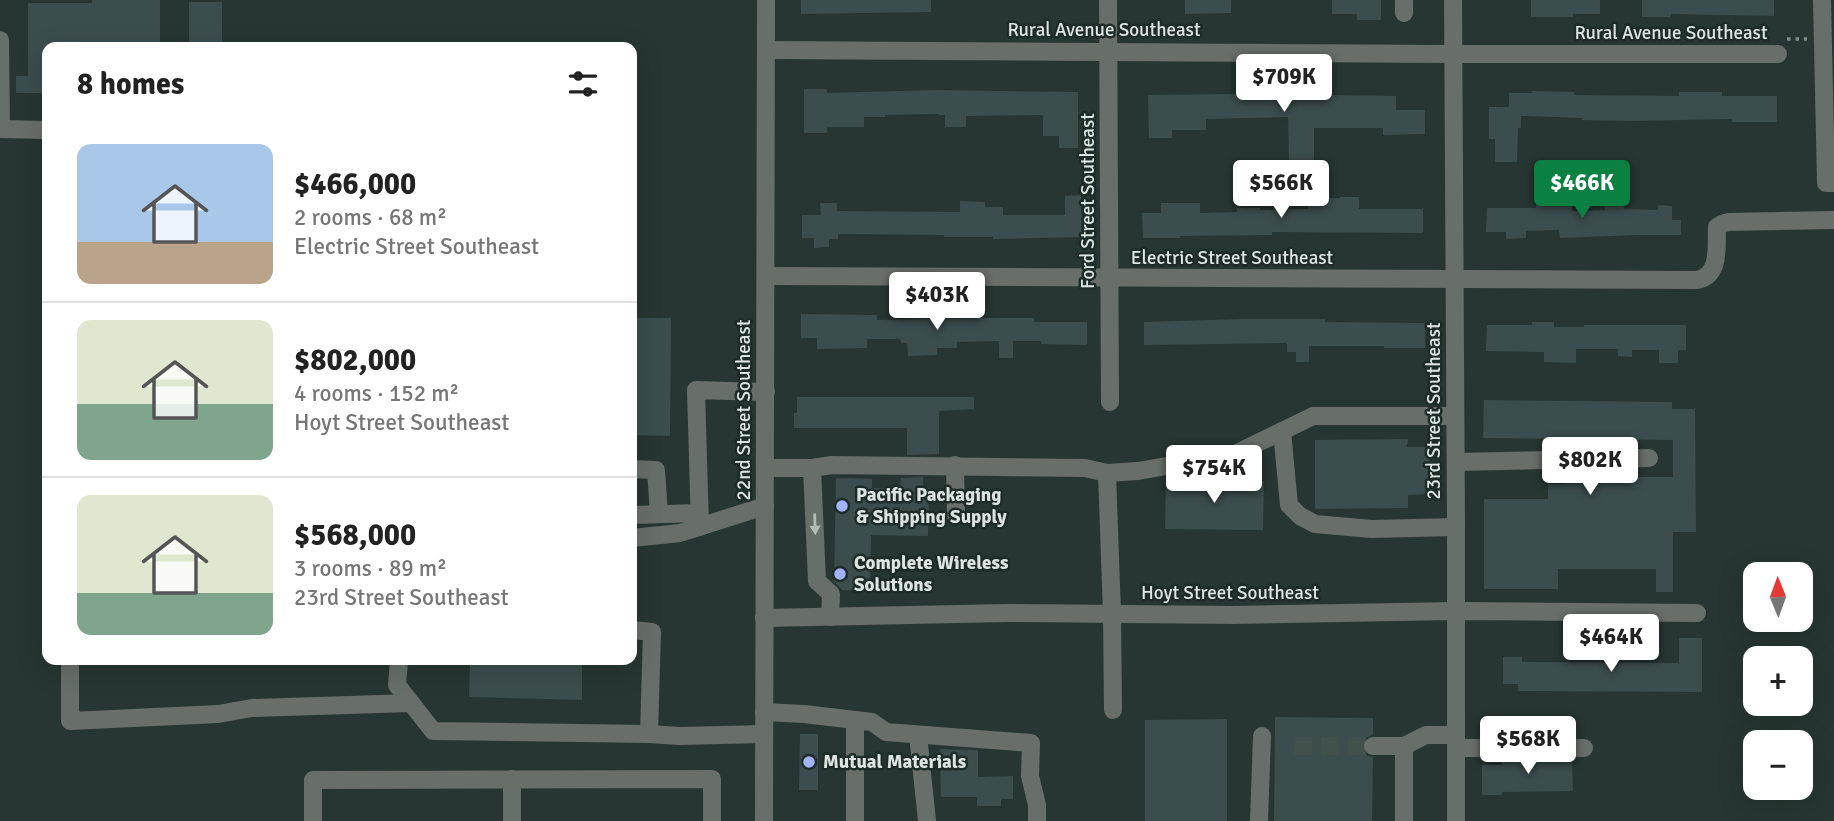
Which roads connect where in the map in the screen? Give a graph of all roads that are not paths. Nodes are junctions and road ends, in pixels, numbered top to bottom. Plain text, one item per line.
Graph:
1 (766, 0) edge
2 (1108, 0) edge
3 (1453, 0) edge
4 (1822, 0) edge
5 (0, 40) edge
6 (766, 50) junction
7 (1108, 51) junction
8 (1453, 54) junction
9 (1778, 54) road end
10 (42, 130) edge
11 (1834, 183) edge
12 (1834, 220) edge
13 (766, 276) junction
14 (1110, 278) junction
15 (1454, 279) junction
16 (766, 392) junction
17 (1110, 402) dead end
18 (1455, 416) junction
19 (1282, 431) junction
20 (1649, 458) dead end
21 (1456, 462) junction
22 (955, 465) junction
23 (765, 468) junction
24 (813, 468) junction
25 (637, 470) edge
26 (1107, 473) junction
27 (765, 506) junction
28 (637, 514) edge
29 (659, 514) junction
30 (956, 516) dead end
31 (700, 520) junction
32 (1456, 527) junction
33 (637, 538) edge
34 (1456, 611) junction
35 (1697, 613) dead end
36 (1112, 614) junction
37 (830, 617) junction
38 (764, 618) junction
39 (637, 630) edge
40 (70, 665) edge
41 (399, 665) edge
42 (411, 703) junction
43 (1113, 710) dead end
44 (764, 712) junction
45 (855, 720) junction
46 (649, 734) junction
47 (764, 734) junction
48 (918, 735) junction
49 (1262, 736) dead end
50 (1456, 741) junction
51 (1373, 746) tunnel mouth
52 (1404, 746) junction
53 (1584, 748) dead end
54 (512, 779) junction
55 (313, 821) edge
56 (512, 821) edge
57 (712, 821) edge
58 (764, 821) edge
59 (855, 821) edge
60 (927, 821) edge
61 (1037, 821) edge
62 (1259, 821) edge
63 (1404, 821) edge
64 (1456, 821) edge

1 - 6 street, 22nd Street Southeast
2 - 7 street, Ford Street Southeast
3 - 8 street, 23rd Street Southeast
4 - 11 street
5 - 10 street
6 - 7 street, Rural Avenue Southeast
6 - 13 street, 22nd Street Southeast
7 - 8 street, Rural Avenue Southeast
7 - 14 street, Ford Street Southeast
8 - 9 street, Rural Avenue Southeast
8 - 15 street, 23rd Street Southeast
12 - 15 street, Electric Street Southeast
13 - 14 street, Electric Street Southeast
13 - 16 street, 22nd Street Southeast
14 - 15 street, Electric Street Southeast
14 - 17 street, Ford Street Southeast
15 - 18 street, 23rd Street Southeast
16 - 23 street, 22nd Street Southeast
16 - 31 street
18 - 19 street
18 - 21 street, 23rd Street Southeast
19 - 26 street
19 - 32 street
20 - 21 street
21 - 32 street, 23rd Street Southeast
22 - 24 street
22 - 26 street
22 - 30 street
23 - 24 street
23 - 27 street, 22nd Street Southeast
24 -> 37 street
25 - 29 street
26 - 36 street
27 - 31 street
27 - 38 street, 22nd Street Southeast
28 - 29 street
29 - 31 street
31 - 33 street
32 - 34 street, 23rd Street Southeast
34 - 35 street, Hoyt Street Southeast
34 - 36 street, Hoyt Street Southeast
34 - 50 street, 23rd Street Southeast
36 - 37 street, Hoyt Street Southeast
36 - 43 street
37 - 38 street, Hoyt Street Southeast
38 - 44 street, 22nd Street Southeast
39 - 46 street
40 - 42 street
41 - 42 street
42 - 46 street
44 - 45 street
44 - 47 street, 22nd Street Southeast
45 - 48 street
45 - 59 street
46 - 47 street
47 - 58 street, 22nd Street Southeast
48 - 60 street
48 - 61 street
49 - 62 street
50 - 52 street
50 - 53 street
50 - 64 street, 23rd Street Southeast
51 - 52 street
52 - 63 street
54 - 55 street
54 - 56 street
54 - 57 street

